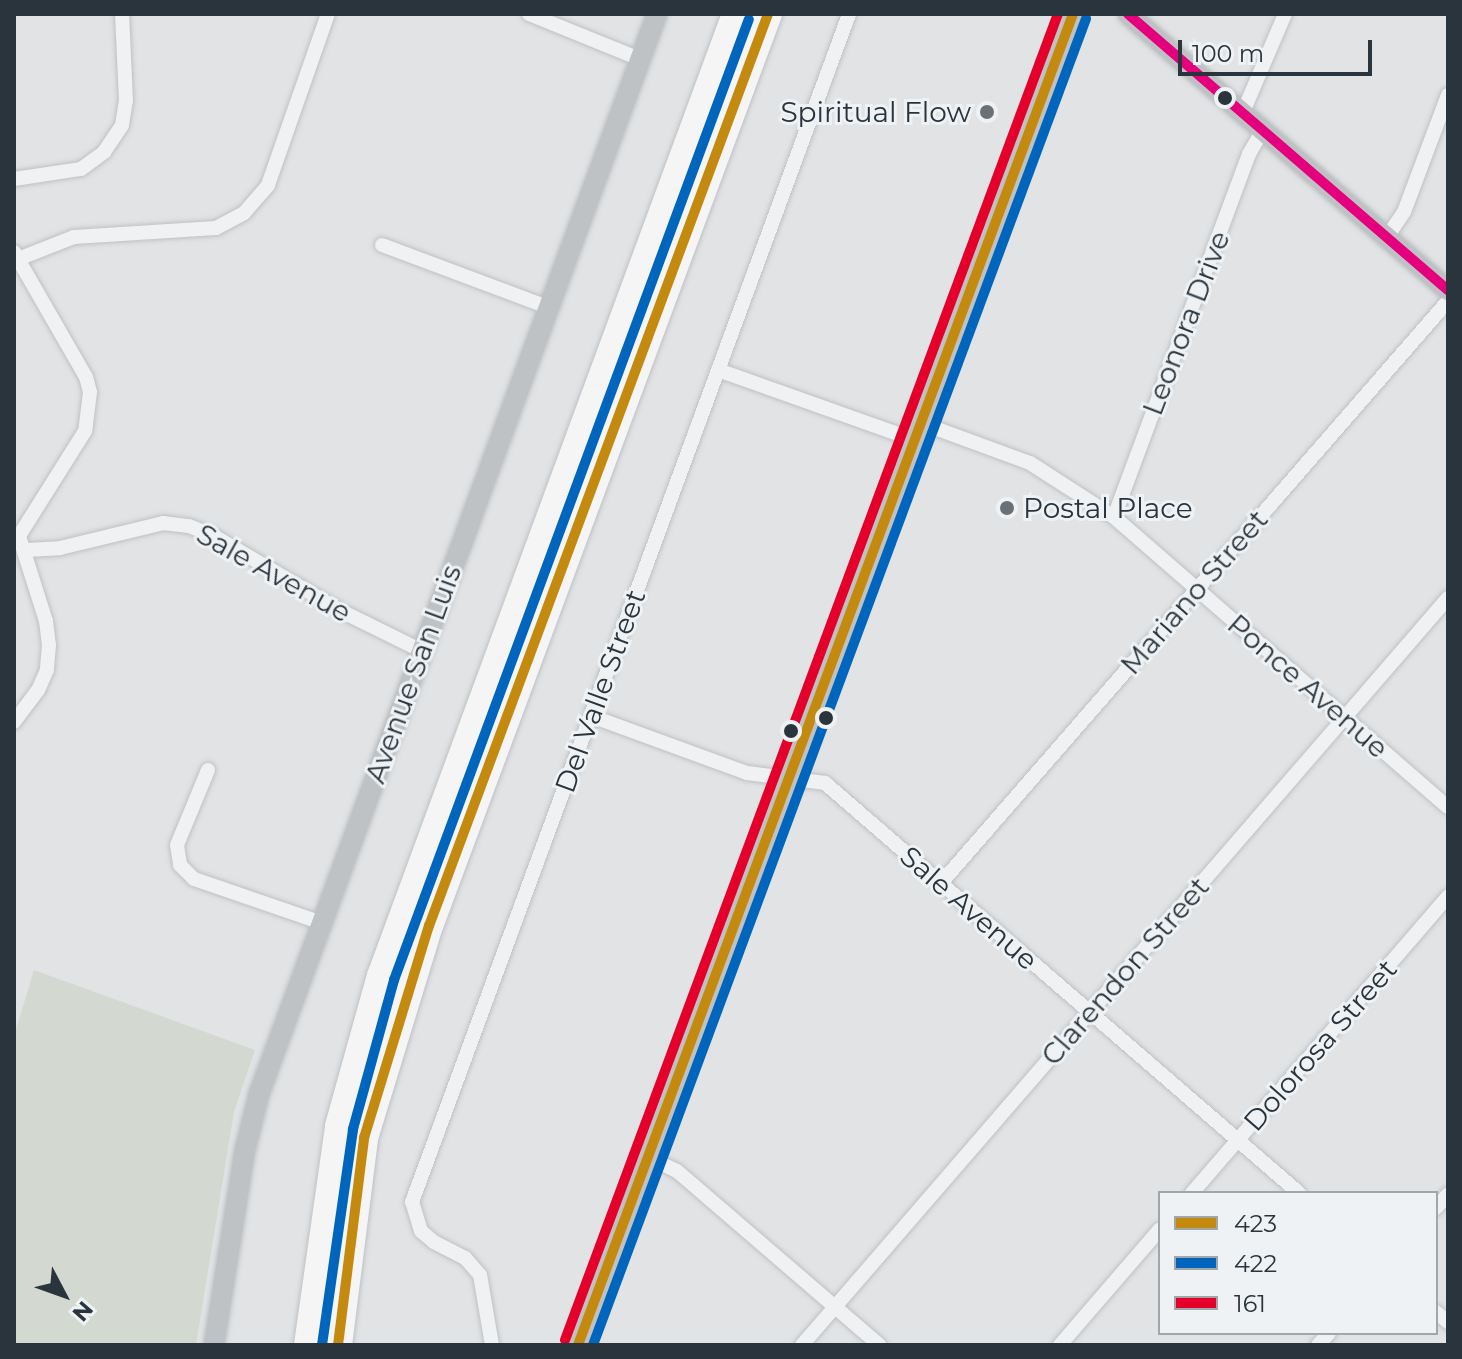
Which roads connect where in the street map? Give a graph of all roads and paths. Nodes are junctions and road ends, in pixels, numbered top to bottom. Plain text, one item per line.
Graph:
1 (122, 14) edge
2 (328, 14) edge
3 (529, 14) edge
4 (657, 14) edge
5 (736, 14) edge
6 (768, 14) edge
7 (849, 14) edge
8 (1073, 14) edge
9 (1128, 14) edge
10 (1285, 14) edge
11 (640, 59) junction
12 (1448, 95) edge
13 (1243, 112) junction
14 (1263, 130) junction
15 (14, 179) edge
16 (1387, 237) junction
17 (382, 245) dead end
18 (16, 255) edge
19 (1448, 290) edge
20 (1448, 301) edge
21 (548, 307) junction
22 (718, 370) junction
23 (918, 432) junction
24 (1114, 517) junction
25 (26, 550) junction
26 (1196, 589) junction
27 (1448, 598) edge
28 (422, 651) junction
29 (591, 716) junction
30 (1344, 717) junction
31 (14, 722) edge
32 (208, 770) dead end
33 (789, 776) junction
34 (1448, 807) edge
35 (941, 883) junction
36 (1448, 896) edge
37 (322, 923) junction
38 (1090, 1013) junction
39 (1237, 1140) junction
40 (648, 1157) junction
41 (1194, 1191) edge
42 (1297, 1191) edge
43 (1158, 1231) edge
44 (835, 1307) junction
45 (214, 1345) edge
46 (308, 1345) edge
47 (338, 1345) edge
48 (492, 1345) edge
49 (578, 1345) edge
50 (802, 1345) edge
51 (879, 1345) edge
52 (1060, 1345) edge

1 - 15 street
2 - 18 street
3 - 11 street
4 - 11 main road, Avenue San Luis
5 - 46 highway
6 - 47 highway
7 - 22 street, Del Valle Street
8 - 23 main road
9 - 13 main road
10 - 13 street
11 - 21 main road, Avenue San Luis
12 - 16 street
13 - 14 main road
14 - 16 main road
14 - 24 street, Leonora Drive
16 - 19 main road
17 - 21 street
18 - 25 street
20 - 26 street, Mariano Street
21 - 28 main road, Avenue San Luis
22 - 23 street, Ponce Avenue
22 - 29 street, Del Valle Street
23 - 24 street, Ponce Avenue
23 - 33 main road
24 - 26 street, Ponce Avenue
25 - 28 street, Sale Avenue
25 - 31 street
26 - 30 street, Ponce Avenue
26 - 35 street, Mariano Street
27 - 30 street, Clarendon Street
28 - 37 main road, Avenue San Luis
29 - 33 street, Sale Avenue
29 - 48 street, Del Valle Street
30 - 34 street, Ponce Avenue
30 - 38 street, Clarendon Street
32 - 37 street
33 - 35 street, Sale Avenue
33 - 40 main road
35 - 38 street, Sale Avenue
36 - 39 street, Dolorosa Street
37 - 45 main road, Avenue San Luis
38 - 39 street, Sale Avenue
38 - 44 street, Clarendon Street
39 - 41 street, Dolorosa Street
39 - 42 street, Sale Avenue
40 - 44 street
40 - 49 main road
43 - 52 street
44 - 50 street, Clarendon Street
44 - 51 street

